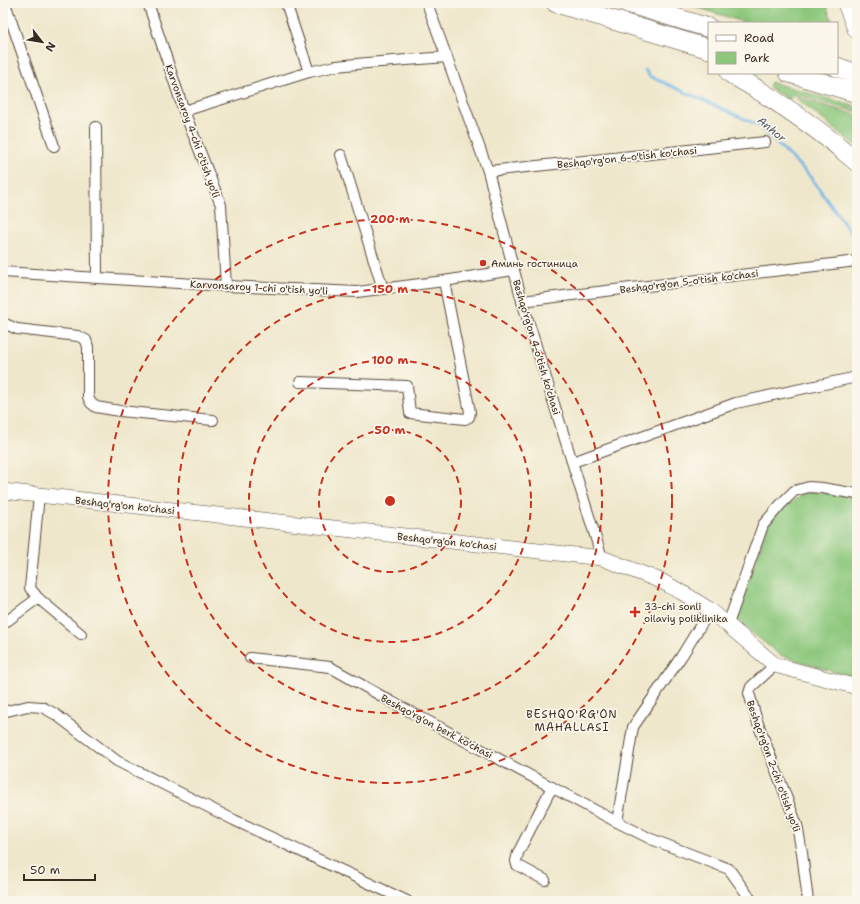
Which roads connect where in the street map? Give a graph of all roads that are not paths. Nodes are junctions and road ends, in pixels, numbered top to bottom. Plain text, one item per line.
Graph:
1 (5, 3) edge
2 (148, 3) edge
3 (286, 3) edge
4 (428, 3) edge
5 (556, 3) edge
6 (628, 3) edge
7 (846, 3) edge
8 (571, 6) edge
9 (615, 21) junction
10 (708, 28) edge
11 (857, 29) edge
12 (708, 49) edge
13 (447, 57) junction
14 (708, 63) edge
15 (838, 67) edge
16 (309, 72) junction
17 (732, 74) edge
18 (792, 74) edge
19 (857, 74) edge
20 (857, 93) edge
21 (184, 111) junction
22 (96, 127) dead end
23 (765, 142) dead end
24 (54, 146) dead end
25 (341, 155) dead end
26 (857, 162) edge
27 (488, 171) junction
28 (857, 261) edge
29 (513, 270) junction
30 (3, 272) edge
31 (97, 278) junction
32 (444, 281) junction
33 (226, 286) junction
34 (383, 288) junction
35 (522, 301) junction
36 (3, 323) edge
37 (857, 377) edge
38 (300, 382) dead end
39 (213, 420) dead end
40 (573, 462) junction
41 (3, 491) edge
42 (857, 494) edge
43 (39, 495) junction
44 (602, 558) junction
45 (38, 598) junction
46 (710, 610) junction
47 (3, 624) edge
48 (728, 624) junction
49 (81, 634) dead end
50 (250, 658) dead end
51 (775, 665) junction
52 (857, 687) edge
53 (3, 712) edge
54 (552, 787) junction
55 (617, 822) junction
56 (545, 880) dead end
57 (406, 901) edge
58 (752, 901) edge
59 (808, 901) edge

1 - 24 street
2 - 21 street, Karvonsaroy 4-chi o'tish yo'li
3 - 16 street
4 - 13 street, Beshqo'rg'on 4-o'tish ko'chasi
5 - 8 highway
6 - 10 highway
7 - 11 highway
8 - 9 highway
9 - 12 highway
9 - 14 highway
13 - 16 street
13 - 27 street, Beshqo'rg'on 4-o'tish ko'chasi
15 - 19 highway
16 - 21 street
17 - 26 highway
18 - 20 highway
21 - 33 street, Karvonsaroy 4-chi o'tish yo'li
22 - 31 street
23 - 27 street, Beshqo'rg'on 6-o'tish ko'chasi
25 - 34 street
27 - 29 street, Beshqo'rg'on 4-o'tish ko'chasi
28 - 35 street, Beshqo'rg'on 5-o'tish ko'chasi
29 - 32 street, Karvonsaroy 1-chi o'tish yo'li
29 - 35 street, Beshqo'rg'on 4-o'tish ko'chasi
30 - 31 street, Karvonsaroy 1-chi o'tish yo'li
31 - 33 street, Karvonsaroy 1-chi o'tish yo'li
32 - 34 street, Karvonsaroy 1-chi o'tish yo'li
32 - 38 street
33 - 34 street, Karvonsaroy 1-chi o'tish yo'li
35 - 40 street, Beshqo'rg'on 4-o'tish ko'chasi
36 - 39 street
37 - 40 street
40 - 44 street, Beshqo'rg'on 4-o'tish ko'chasi
41 - 43 street, Beshqo'rg'on ko'chasi
42 - 48 street
43 - 44 street, Beshqo'rg'on ko'chasi
43 - 45 street
44 - 46 street, Beshqo'rg'on ko'chasi
45 - 47 street
45 - 49 street
46 - 48 street, Beshqo'rg'on ko'chasi
46 - 55 street
48 - 51 street, Beshqo'rg'on ko'chasi
50 - 54 street, Beshqo'rg'on berk ko'chasi
51 - 52 street, Beshqo'rg'on ko'chasi
51 - 59 street, Beshqo'rg'on 2-chi o'tish yo'li
53 - 57 street
54 - 55 street, Beshqo'rg'on berk ko'chasi
54 - 56 street
55 - 58 street, Beshqo'rg'on berk ko'chasi

